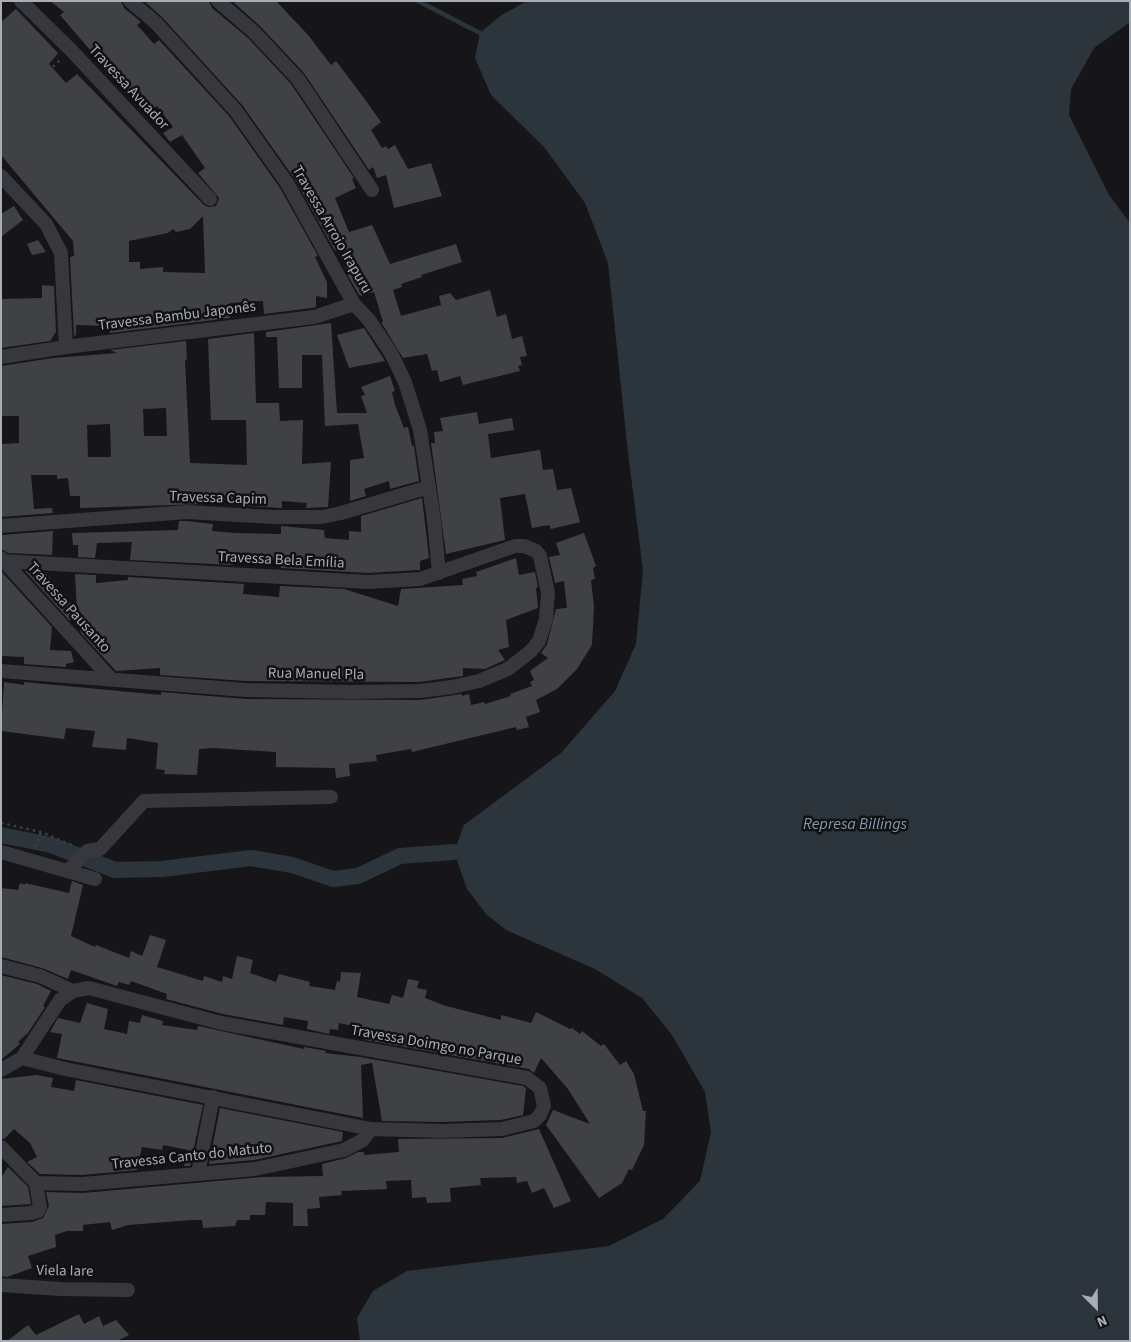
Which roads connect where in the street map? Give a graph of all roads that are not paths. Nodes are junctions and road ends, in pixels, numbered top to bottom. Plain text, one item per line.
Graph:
1 (21, 1) edge
2 (130, 1) edge
3 (218, 1) edge
4 (1, 176) edge
5 (372, 190) dead end
6 (210, 199) dead end
7 (354, 304) junction
8 (66, 347) junction
9 (1, 357) edge
10 (429, 487) junction
11 (1, 526) edge
12 (2, 560) edge
13 (543, 564) joint
14 (439, 574) junction
15 (1, 671) edge
16 (111, 679) junction
17 (331, 796) dead end
18 (1, 852) edge
19 (69, 869) junction
20 (95, 879) dead end
21 (1, 966) edge
22 (73, 991) junction
23 (22, 1058) junction
24 (1, 1070) edge
25 (212, 1097) junction
26 (375, 1129) junction
27 (1, 1147) edge
28 (198, 1173) junction
29 (36, 1183) junction
30 (1, 1215) edge
31 (1, 1285) edge
32 (128, 1290) dead end

1 - 6 street, Travessa Avuador
2 - 7 street, Travessa Arroio Irapuru
3 - 5 street
4 - 8 street
7 - 8 street, Travessa Bambu Japonês
7 - 10 street, Travessa Arroio Irapuru
8 - 9 street, Travessa Bambu Japonês
10 - 11 street, Travessa Capim
10 - 14 street, Travessa Arroio Irapuru
12 - 14 street, Travessa Bela Emília
12 - 16 street, Travessa Pausanto
13 - 14 street, Travessa Bela Emília
13 - 16 street, Rua Manuel Pla
15 - 16 street, Rua Manuel Pla
17 - 19 street
18 - 19 street
19 - 20 street
21 - 22 street
22 - 23 street
22 - 26 street, Travessa Doimgo no Parque
23 - 24 street
23 - 25 street, Travessa Doimgo no Parque
25 - 26 street, Travessa Doimgo no Parque
25 - 28 street
26 - 28 street, Travessa Canto do Matuto
27 - 29 street
28 - 29 street, Travessa Canto do Matuto
29 - 30 street
31 - 32 street, Viela Iare

